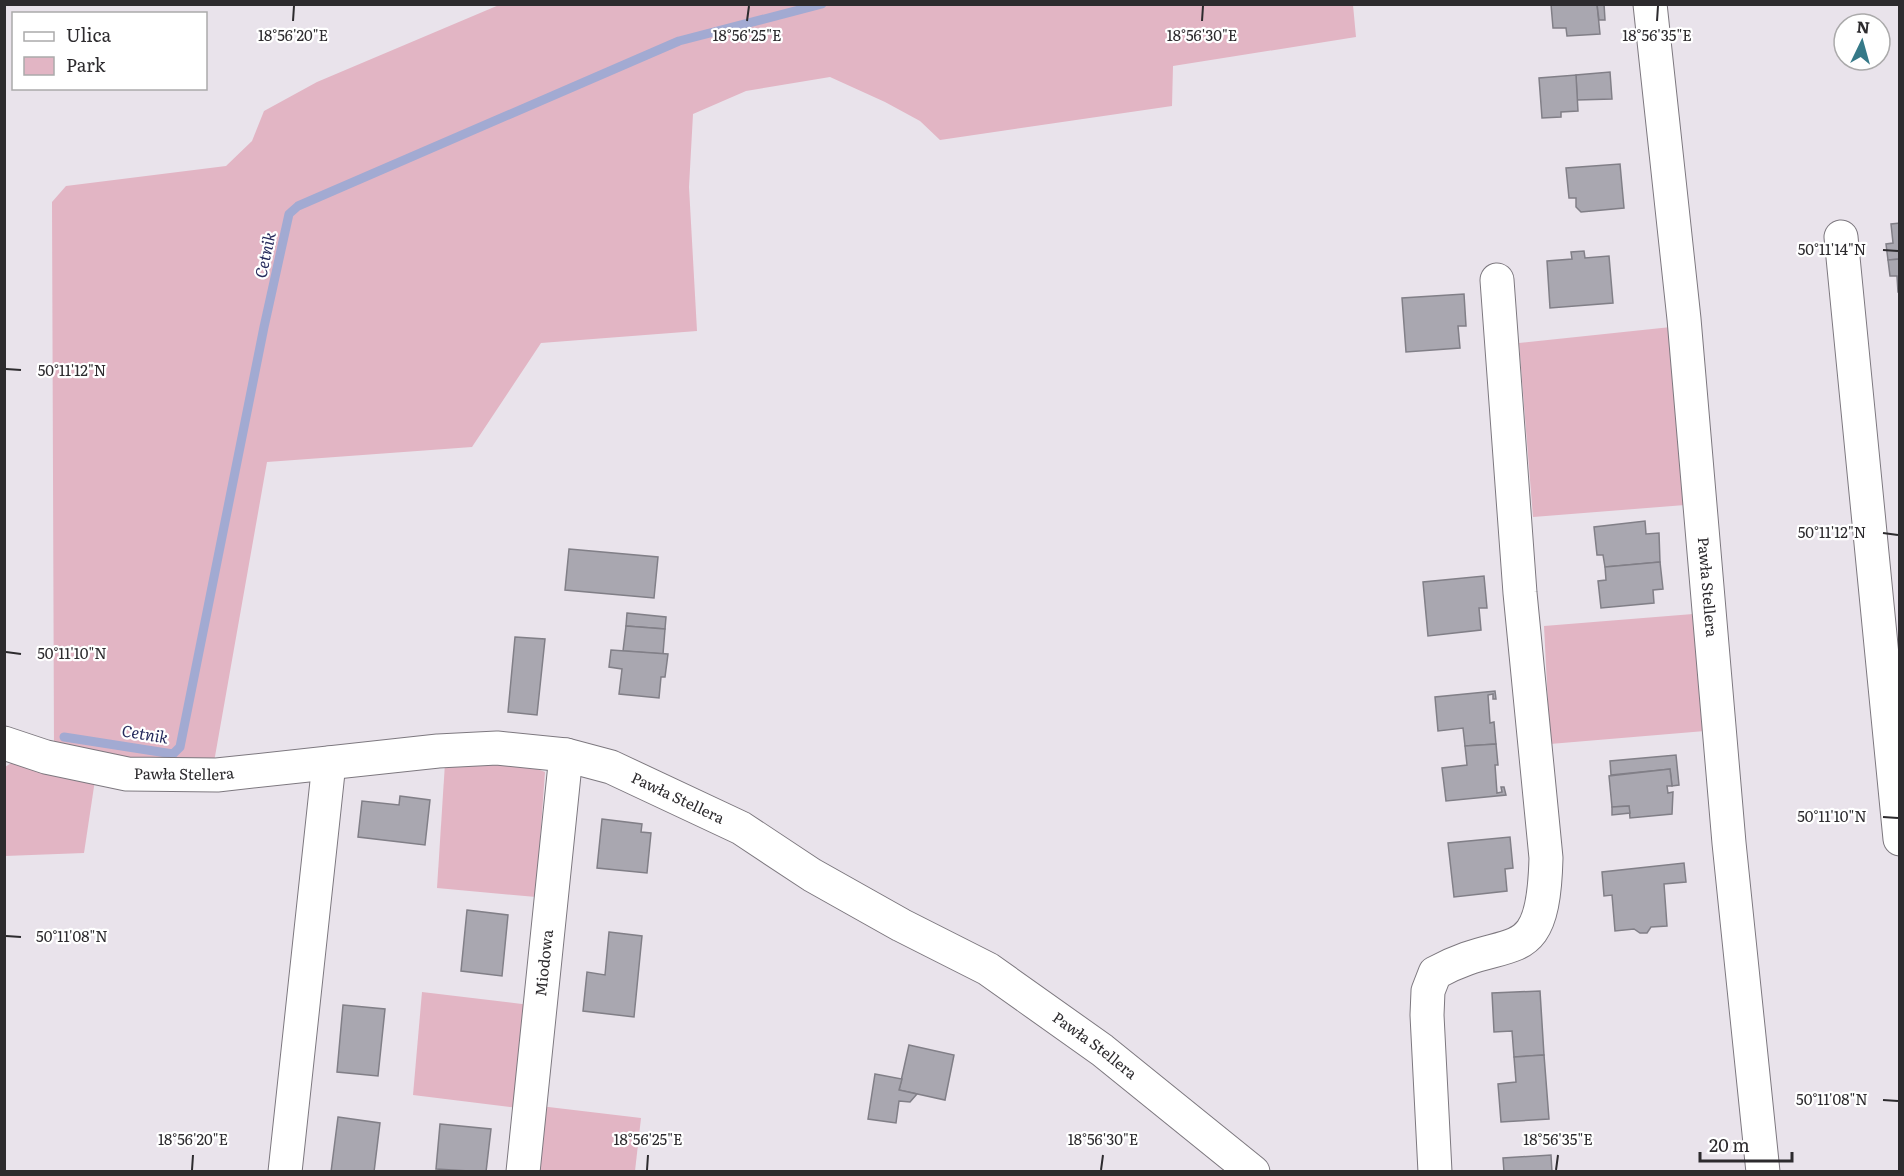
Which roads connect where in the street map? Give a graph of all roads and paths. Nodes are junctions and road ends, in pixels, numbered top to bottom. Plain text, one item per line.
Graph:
1 (1650, 4) edge
2 (1841, 237) dead end
3 (1497, 279) dead end
4 (4, 743) edge
5 (566, 755) junction
6 (329, 763) junction
7 (1899, 839) edge
8 (285, 1172) edge
9 (523, 1172) edge
10 (1253, 1172) edge
11 (1435, 1172) edge
12 (1763, 1172) edge

1 - 12 street, Pawła Stellera
2 - 7 street
3 - 11 street
4 - 6 street, Pawła Stellera
5 - 6 street, Pawła Stellera
5 - 9 street, Miodowa
5 - 10 street, Pawła Stellera
6 - 8 street

